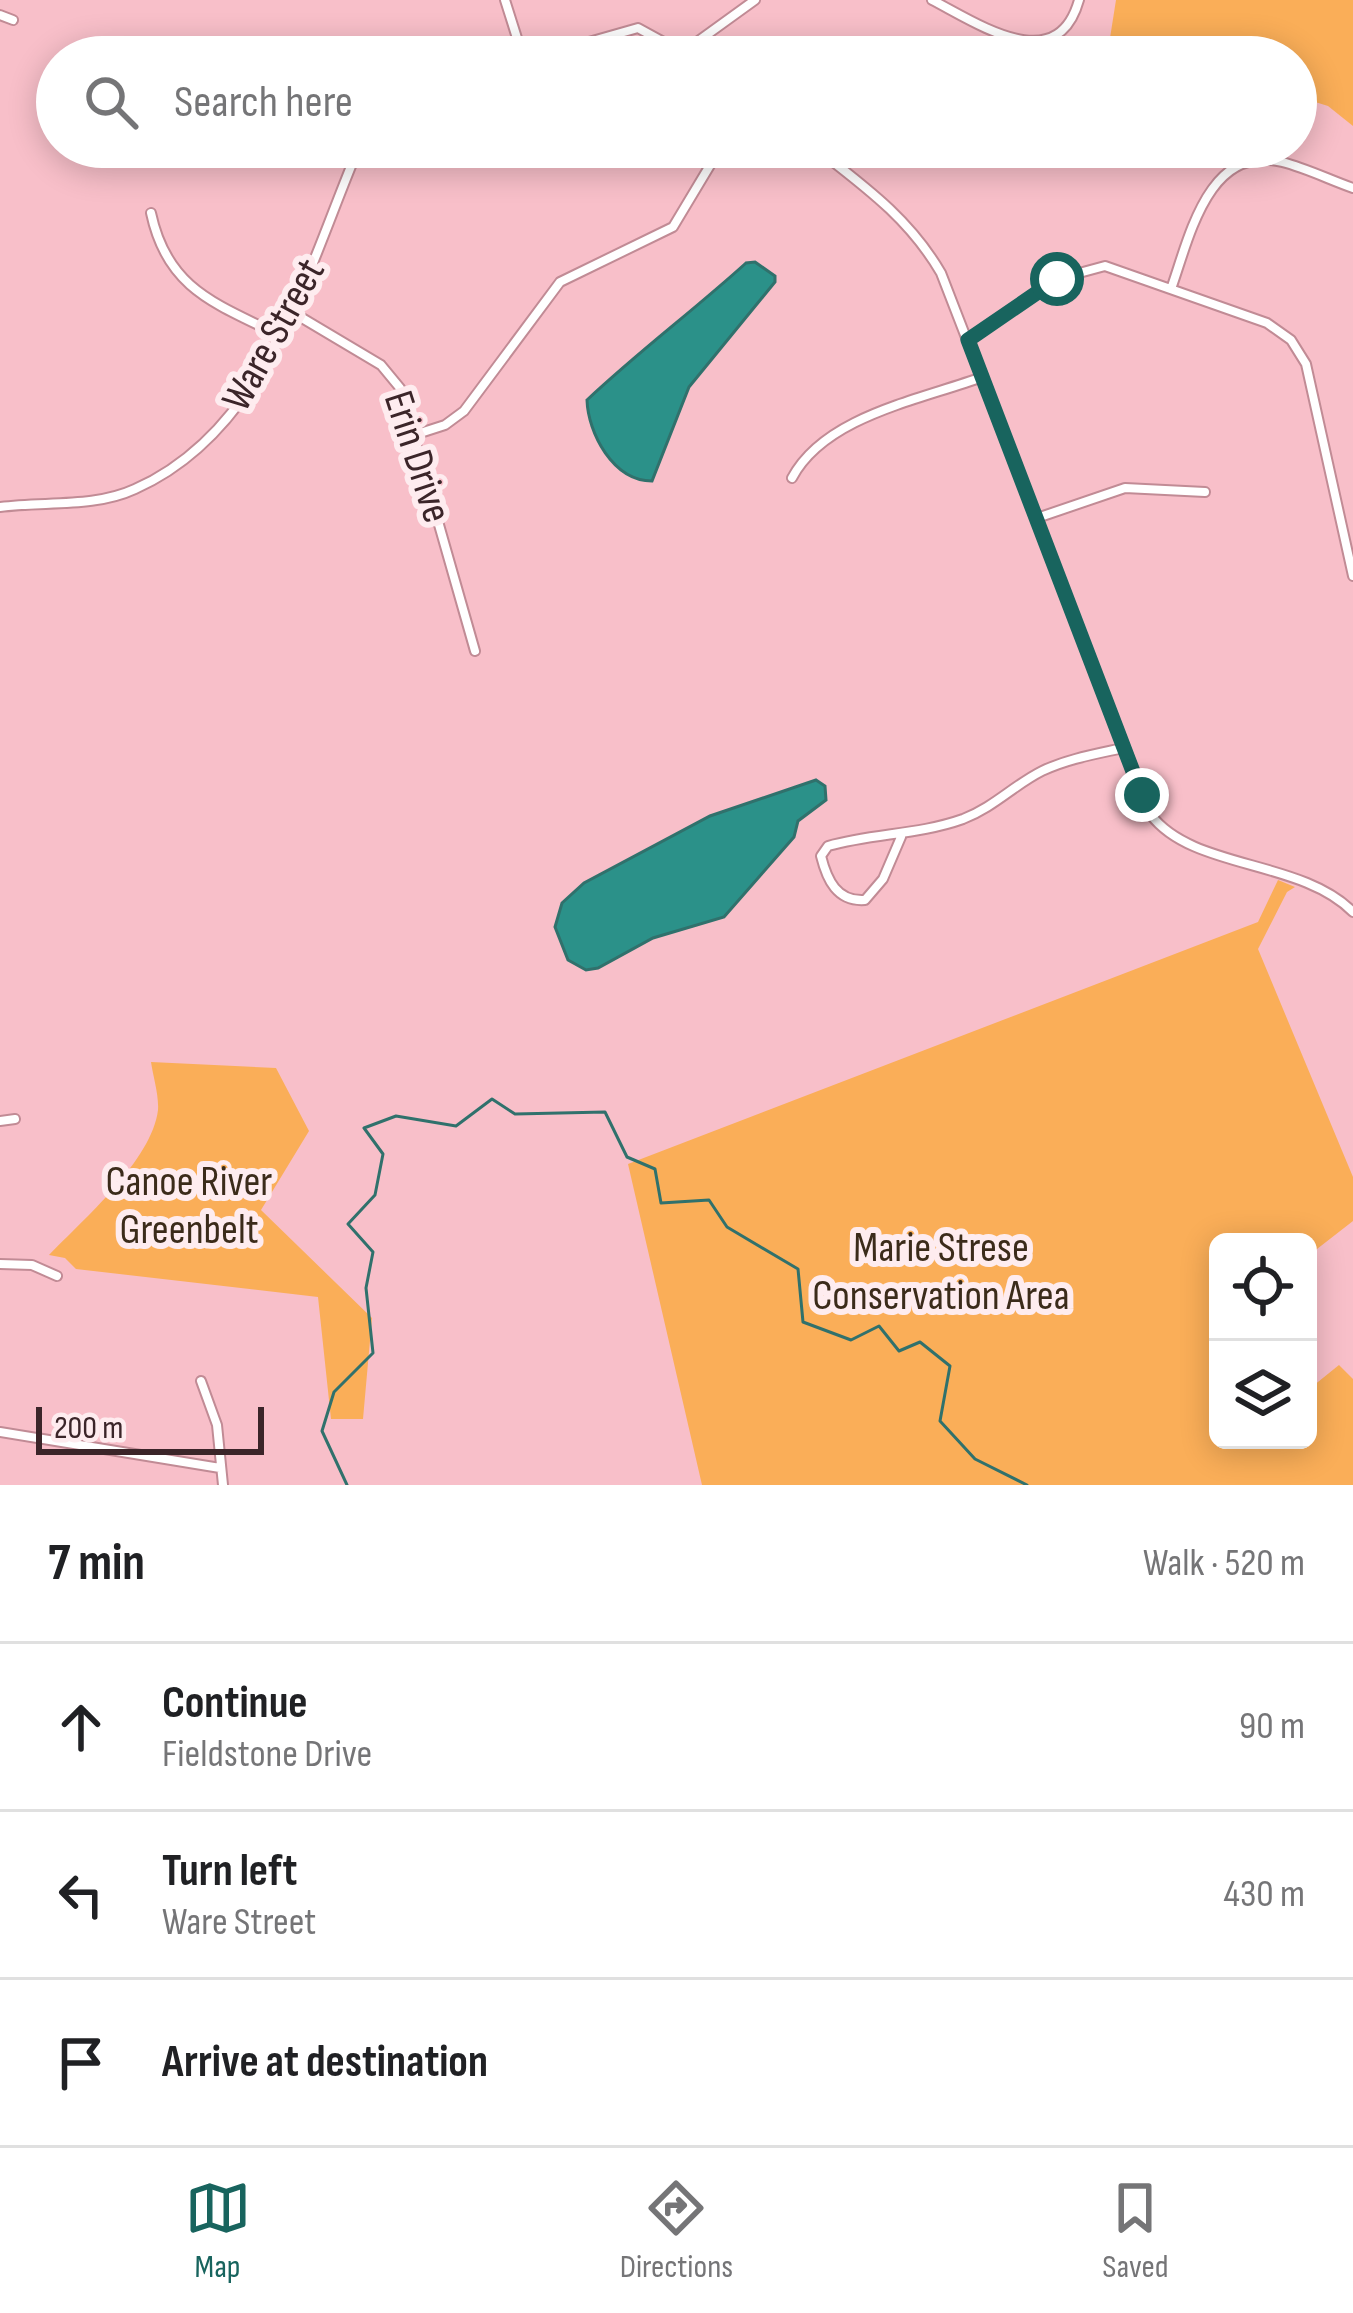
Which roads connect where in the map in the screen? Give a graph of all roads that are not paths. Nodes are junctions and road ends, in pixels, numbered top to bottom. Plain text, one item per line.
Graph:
1 (505, 0) edge
2 (755, 0) edge
3 (932, 0) edge
4 (1079, 0) edge
5 (0, 15) edge
6 (13, 20) dead end
7 (516, 36) edge
8 (610, 36) edge
9 (653, 36) edge
10 (710, 36) edge
11 (1003, 36) edge
12 (1047, 36) edge
13 (351, 168) edge
14 (709, 168) edge
15 (839, 168) edge
16 (1236, 168) edge
17 (1299, 168) edge
18 (1353, 188) edge
19 (152, 213) dead end
20 (1171, 289) junction
21 (292, 312) junction
22 (277, 334) junction
23 (968, 340) junction
24 (982, 377) junction
25 (415, 435) junction
26 (792, 478) dead end
27 (1205, 492) dead end
28 (0, 508) edge
29 (1037, 518) junction
30 (1353, 576) edge
31 (475, 651) dead end
32 (1123, 748) junction
33 (902, 837) junction
34 (1353, 912) edge
35 (15, 1119) dead end
36 (0, 1120) edge
37 (0, 1264) edge
38 (57, 1276) dead end
39 (200, 1381) dead end
40 (0, 1432) edge
41 (220, 1468) junction
42 (223, 1485) edge

1 - 7 street
2 - 10 street
3 - 11 street
4 - 12 street
5 - 6 street
8 - 9 street
13 - 21 street, Ware Street
14 - 25 street
15 - 23 street
16 - 20 street
17 - 18 street
19 - 22 street
20 - 23 street
20 - 30 street
21 - 22 street, Ware Street
21 - 25 street, Erin Drive
22 - 28 street, Ware Street
23 - 24 street
24 - 26 street
24 - 29 street
25 - 31 street, Erin Drive
27 - 29 street
29 - 32 street
32 - 33 street
32 - 34 street
33 - 33 street
35 - 36 street
37 - 38 street
39 - 41 street
40 - 41 street
41 - 42 street

